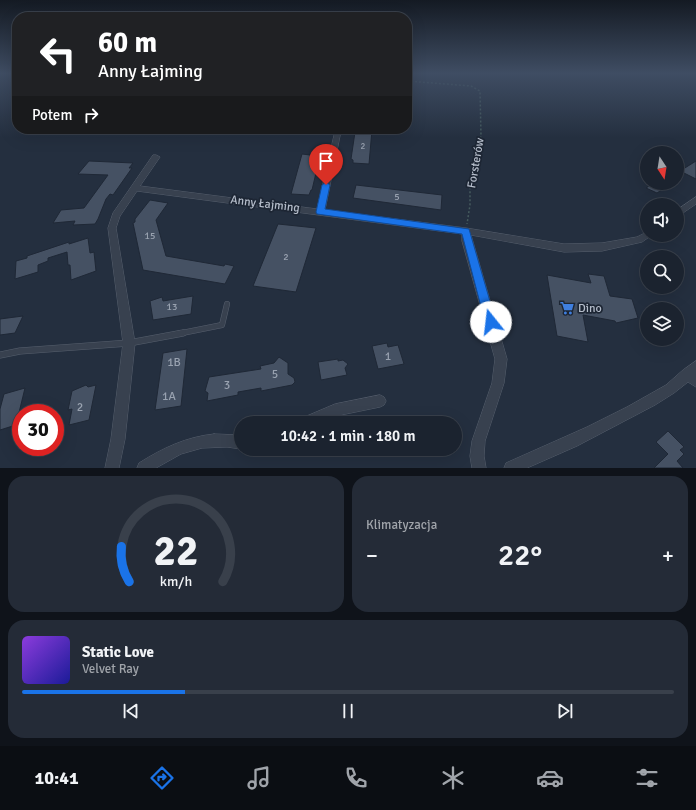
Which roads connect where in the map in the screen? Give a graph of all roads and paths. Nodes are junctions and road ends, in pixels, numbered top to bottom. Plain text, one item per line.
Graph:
1 (480, 95) edge
2 (338, 134) edge
3 (156, 157) dead end
4 (135, 188) junction
5 (696, 200) edge
6 (684, 209) edge
7 (320, 212) junction
8 (466, 231) junction
9 (640, 239) edge
10 (227, 304) dead end
11 (129, 343) junction
12 (0, 355) edge
13 (693, 374) edge
14 (380, 401) dead end
15 (322, 416) edge
16 (234, 441) edge
17 (112, 468) edge
18 (144, 468) edge
19 (479, 468) edge
20 (511, 468) edge

1 - 8 path, Forsterów
2 - 7 street
3 - 4 street
4 - 7 street, Anny Łajming
4 - 11 street
5 - 6 street
7 - 8 street, Anny Łajming
8 - 9 street, Anny Łajming
8 - 19 street
10 - 11 lane
11 - 12 lane
11 - 17 street
13 - 20 street
14 - 15 street
16 - 18 street

